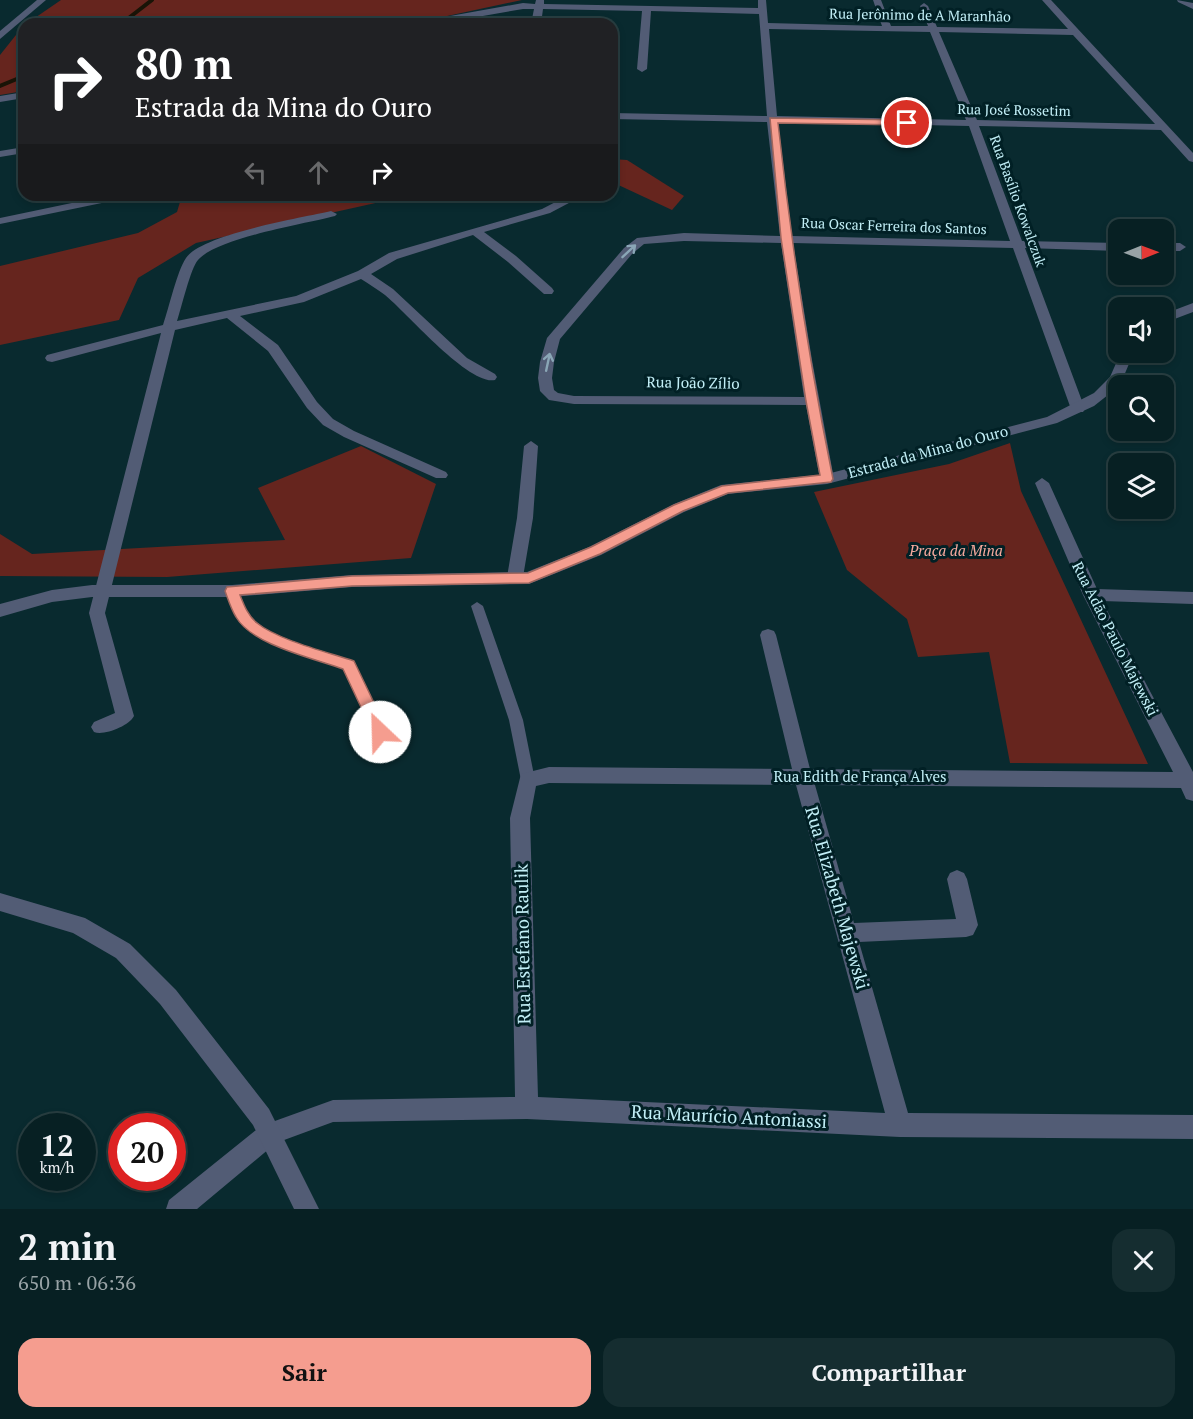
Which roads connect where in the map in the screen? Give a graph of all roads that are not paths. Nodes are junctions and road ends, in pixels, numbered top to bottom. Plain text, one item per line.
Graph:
1 (42, 0) edge
2 (877, 0) edge
3 (1046, 0) edge
4 (1181, 0) edge
5 (539, 3) edge
6 (762, 6) edge
7 (924, 6) dead end
8 (1193, 6) edge
9 (647, 8) junction
10 (21, 18) edge
11 (456, 18) edge
12 (537, 18) edge
13 (18, 21) edge
14 (764, 26) junction
15 (887, 28) junction
16 (935, 29) junction
17 (1075, 32) junction
18 (0, 36) edge
19 (642, 69) dead end
20 (18, 96) edge
21 (0, 99) edge
22 (618, 116) edge
23 (773, 120) junction
24 (973, 124) junction
25 (1164, 127) junction
26 (18, 151) edge
27 (0, 154) edge
28 (1193, 159) edge
29 (97, 201) edge
30 (566, 201) edge
31 (331, 214) dead end
32 (0, 221) edge
33 (476, 232) junction
34 (785, 238) junction
35 (1017, 246) junction
36 (1108, 247) edge
37 (1174, 247) edge
38 (1180, 247) dead end
39 (362, 274) junction
40 (548, 291) dead end
41 (1193, 307) edge
42 (231, 315) junction
43 (1174, 315) edge
44 (169, 327) junction
45 (52, 358) dead end
46 (1125, 363) edge
47 (490, 377) dead end
48 (574, 400) joint
49 (811, 401) junction
50 (1078, 409) junction
51 (531, 446) dead end
52 (441, 475) dead end
53 (827, 479) junction
54 (1042, 483) dead end
55 (515, 578) junction
56 (103, 591) junction
57 (232, 591) junction
58 (1091, 596) junction
59 (1193, 598) edge
60 (477, 606) dead end
61 (0, 611) edge
62 (768, 635) dead end
63 (100, 727) dead end
64 (380, 732) dead end
65 (803, 777) junction
66 (528, 780) junction
67 (1191, 784) edge
68 (957, 879) dead end
69 (0, 902) edge
70 (846, 933) junction
71 (526, 1108) junction
72 (900, 1125) junction
73 (1193, 1127) edge
74 (269, 1134) junction
75 (177, 1209) edge
76 (307, 1209) edge

1 - 10 street
2 - 15 street
3 - 17 street
4 - 8 street
5 - 9 street
5 - 11 street
5 - 12 street
6 - 9 street
6 - 14 street
7 - 16 street, Rua Basílio Kowalczuk
9 - 19 street
13 - 18 street
14 - 15 street, Rua Jerônimo de A Maranhão
14 - 23 street
15 - 16 street, Rua Jerônimo de A Maranhão
16 - 17 street, Rua Jerônimo de A Maranhão
16 - 24 street, Rua Basílio Kowalczuk
17 - 25 street
20 - 21 street
22 - 23 street, Rua José Rossetim
23 - 24 street, Rua José Rossetim
23 - 34 street
24 - 25 street, Rua José Rossetim
24 - 35 street, Rua Basílio Kowalczuk
25 - 28 street
26 - 27 street
29 - 32 street
30 - 33 street
31 - 44 street
33 - 39 street
33 - 40 street
34 - 35 street, Rua Oscar Ferreira dos Santos
48 -> 34 street, Rua Oscar Ferreira dos Santos
34 - 49 street
35 - 36 street, Rua Oscar Ferreira dos Santos
35 - 50 street, Rua Basílio Kowalczuk
37 - 38 street
39 - 42 street
39 - 47 street
41 - 43 street
42 - 44 street
42 - 52 street
44 - 45 street
44 - 56 street
46 - 50 street, Estrada da Mina do Ouro
48 - 49 street, Rua João Zílio
49 - 53 street
50 - 53 street, Estrada da Mina do Ouro
51 - 55 street
53 - 55 street, Estrada da Mina do Ouro
54 - 58 street, Rua Adão Paulo Majewski
55 - 57 street, Estrada da Mina do Ouro
56 - 57 street, Estrada da Mina do Ouro
56 - 61 street, Estrada da Mina do Ouro
56 - 63 street
57 - 64 lane
58 - 59 street
58 - 67 street, Rua Adão Paulo Majewski
60 - 66 lane
62 - 65 street, Rua Elizabeth Majewski
65 - 66 street, Rua Edith de França Alves
65 - 67 street, Rua Edith de França Alves
65 - 70 street, Rua Elizabeth Majewski
66 - 71 street, Rua Estefano Raulik
68 - 70 street
69 - 74 street
70 - 72 street, Rua Elizabeth Majewski
71 - 72 street, Rua Maurício Antoniassi
71 - 74 street, Rua Maurício Antoniassi
72 - 73 street, Rua Maurício Antoniassi
74 - 75 street, Rua Maurício Antoniassi
74 - 76 street

